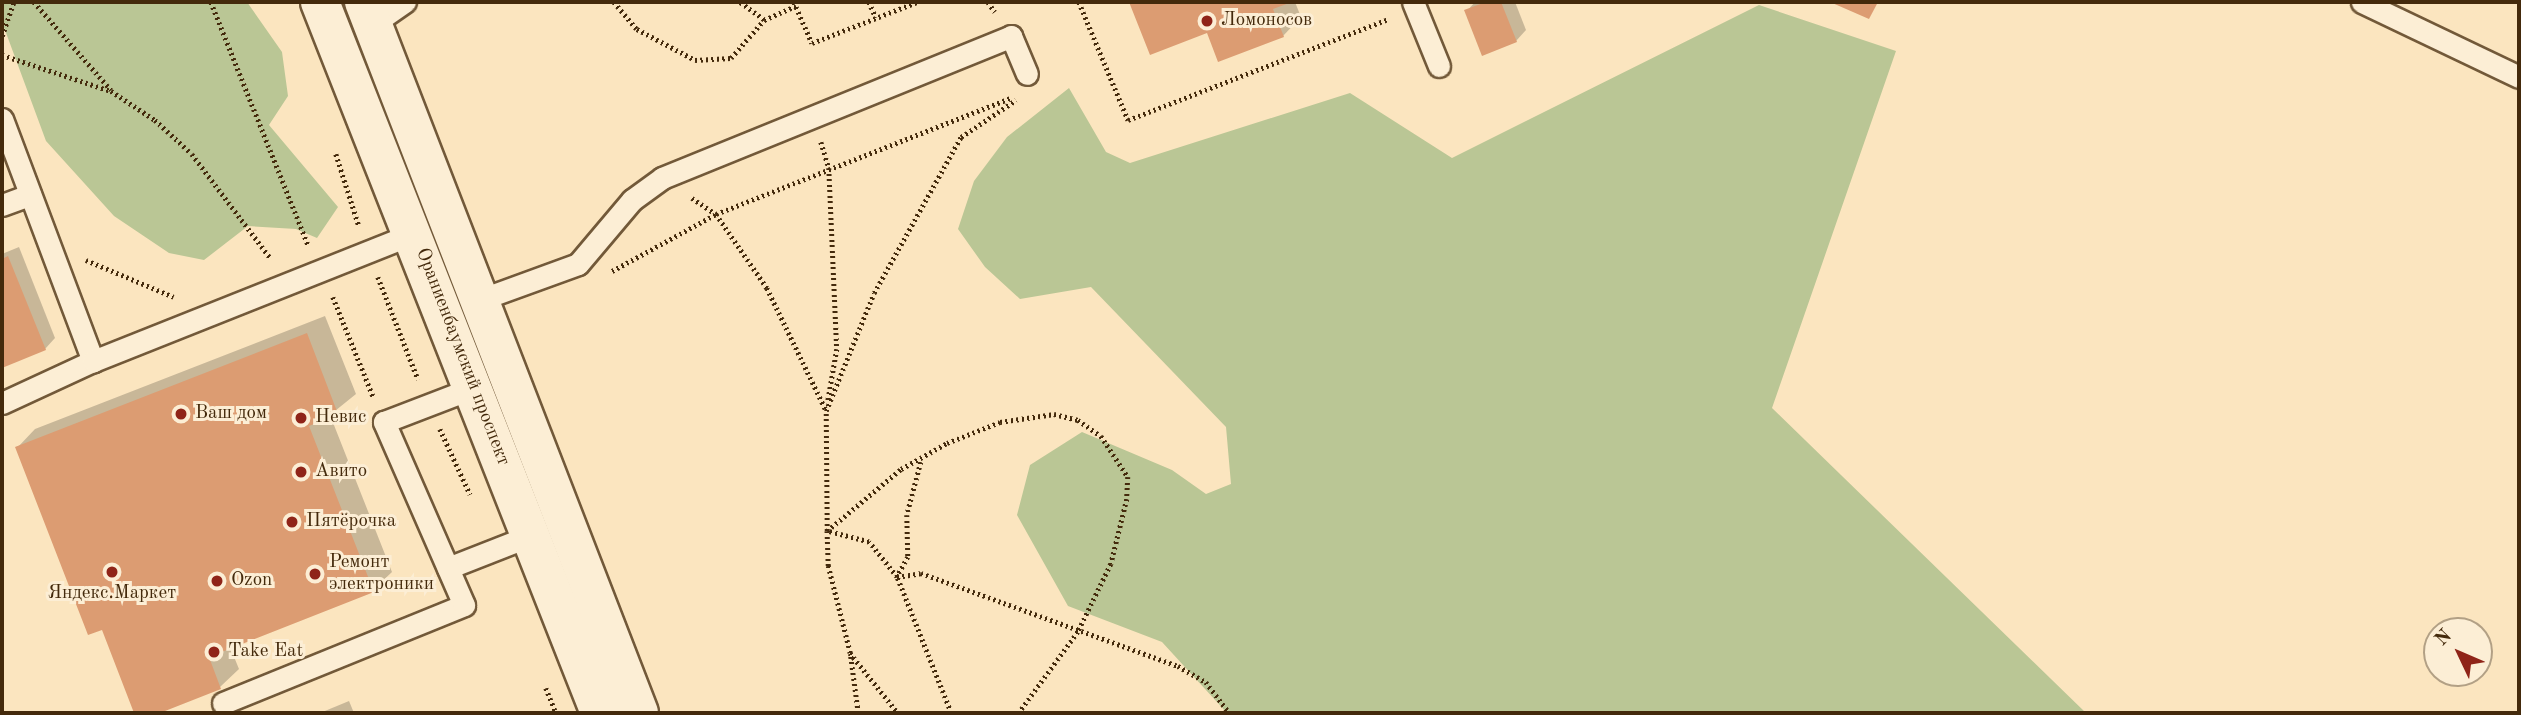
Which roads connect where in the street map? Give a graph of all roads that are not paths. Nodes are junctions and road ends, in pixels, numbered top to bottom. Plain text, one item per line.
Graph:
1 (320, 2) edge
2 (405, 2) edge
3 (2362, 2) edge
4 (1415, 5) edge
5 (369, 13) edge
6 (337, 40) junction
7 (1439, 66) dead end
8 (1027, 74) dead end
9 (2519, 77) edge
10 (2, 120) edge
11 (30, 195) junction
12 (2, 205) edge
13 (414, 233) junction
14 (482, 299) junction
15 (93, 361) junction
16 (475, 387) junction
17 (2, 403) edge
18 (568, 521) junction
19 (532, 535) junction
20 (448, 568) junction
21 (223, 703) dead end
22 (600, 713) edge
23 (639, 713) edge

1 - 6 main road, Ораниенбаумский проспект
2 - 5 lane
3 - 9 lane
4 - 7 lane
5 - 6 main road
5 - 14 main road, Ораниенбаумский проспект
6 - 13 main road, Ораниенбаумский проспект
8 - 14 lane
10 - 11 lane
11 - 12 lane
11 - 15 lane
13 - 15 lane
13 - 16 main road, Ораниенбаумский проспект
14 - 18 main road, Ораниенбаумский проспект
15 - 17 lane
16 - 19 main road, Ораниенбаумский проспект
16 - 20 lane
18 - 19 main road
18 - 23 main road, Ораниенбаумский проспект
19 - 20 lane
19 - 22 main road, Ораниенбаумский проспект
20 - 21 lane

